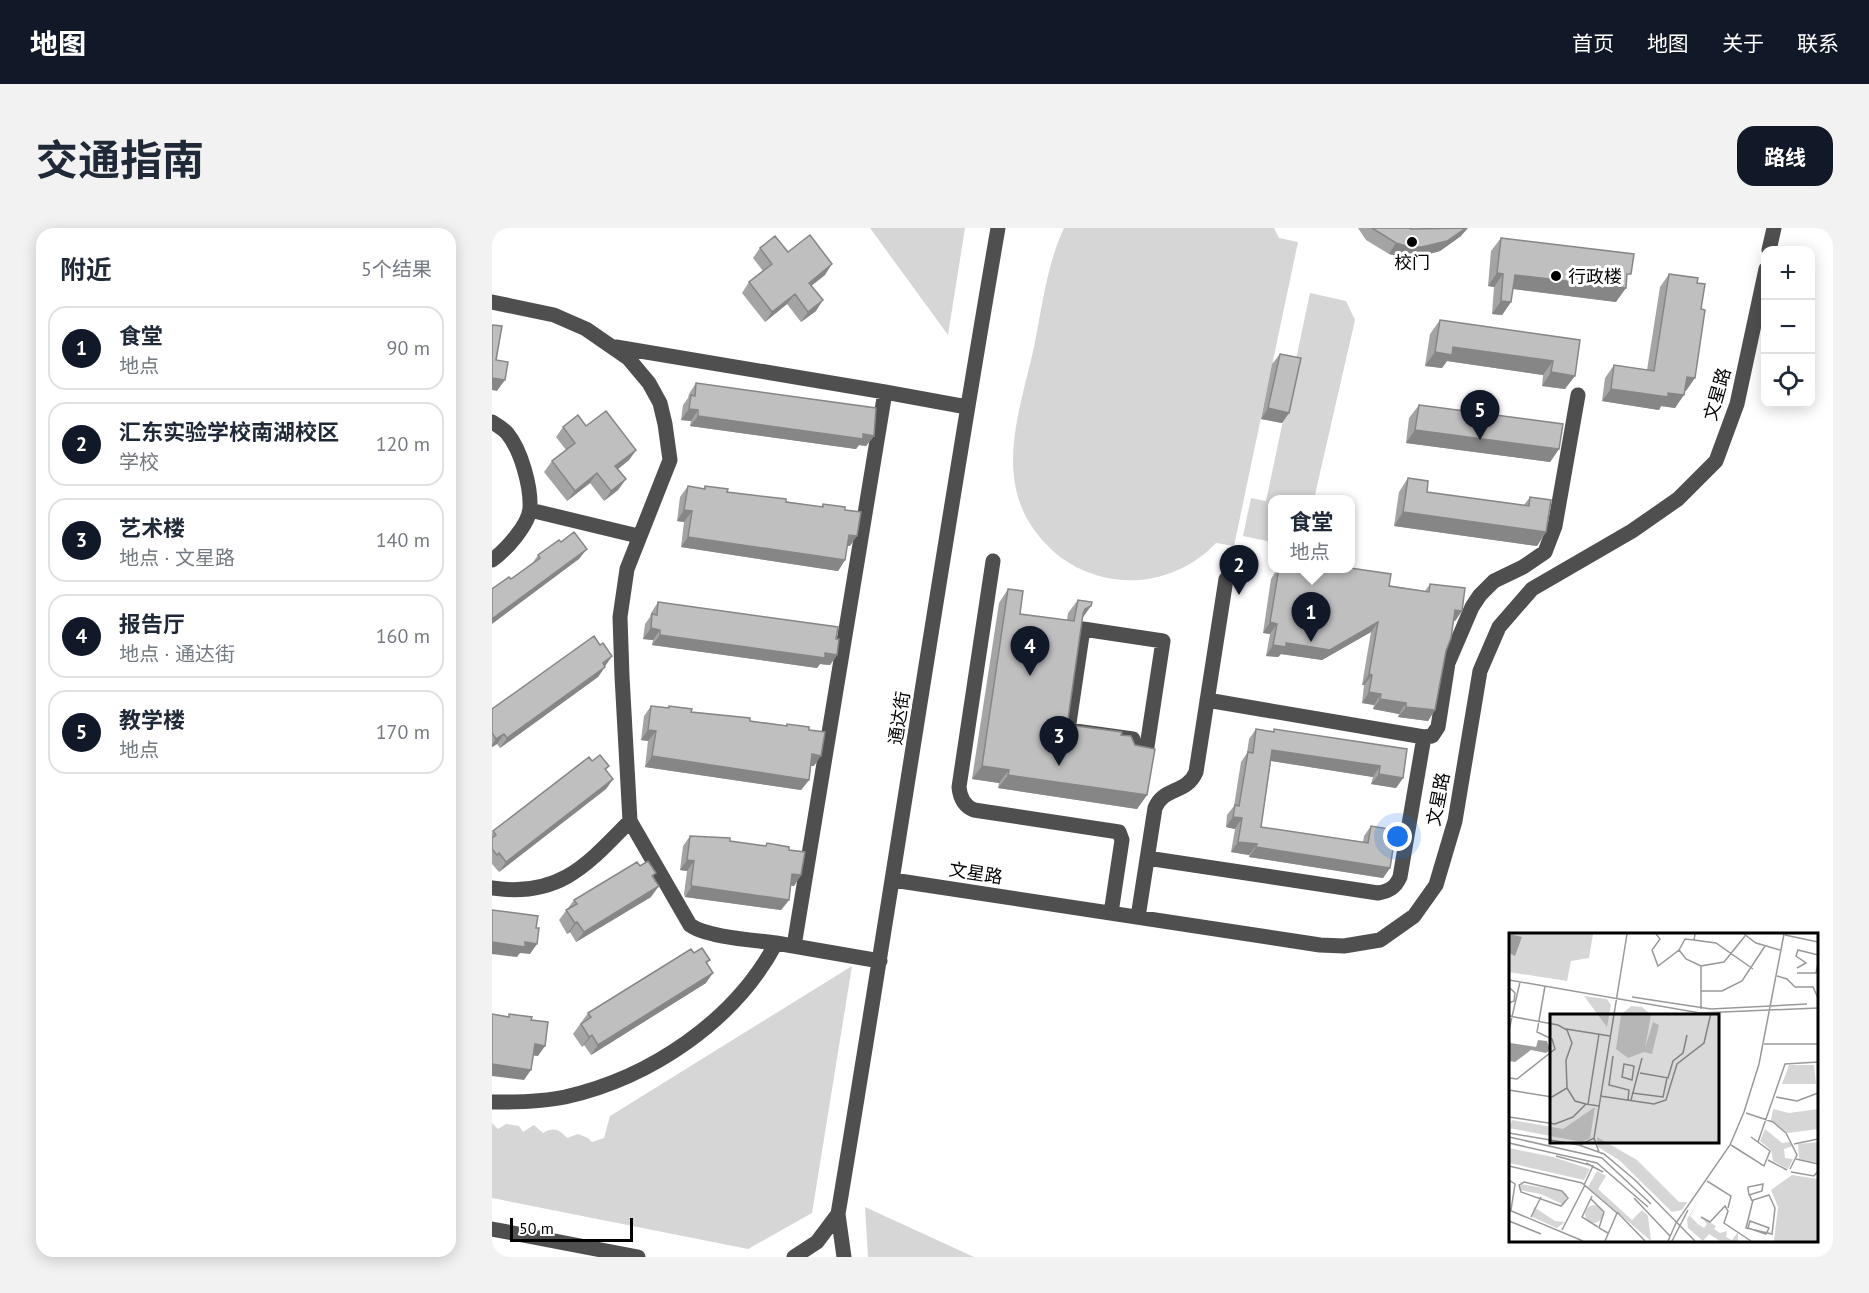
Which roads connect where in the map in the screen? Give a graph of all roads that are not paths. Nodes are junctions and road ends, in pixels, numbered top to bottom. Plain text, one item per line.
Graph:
1 (998, 228) edge
2 (1774, 228) edge
3 (1770, 246) edge
4 (1761, 292) edge
5 (492, 302) edge
6 (610, 346) junction
7 (661, 354) junction
8 (649, 383) junction
9 (885, 392) junction
10 (1578, 395) dead end
11 (967, 407) junction
12 (492, 422) edge
13 (531, 510) junction
14 (638, 536) junction
15 (492, 560) edge
16 (993, 561) dead end
17 (1226, 579) dead end
18 (1208, 700) junction
19 (1424, 737) junction
20 (1146, 753) joint
21 (630, 821) junction
22 (1147, 858) junction
23 (893, 880) junction
24 (492, 888) edge
25 (1111, 913) junction
26 (1138, 917) junction
27 (776, 943) junction
28 (794, 946) junction
29 (880, 961) junction
30 (492, 1102) edge
31 (838, 1214) junction
32 (492, 1229) edge
33 (638, 1257) edge
34 (794, 1257) edge
35 (844, 1257) edge

1 - 11 street, 通达街
2 - 3 street
4 - 26 street, 文星路
5 - 6 street
6 - 7 street
6 - 8 street
7 - 8 street
7 - 9 street
8 - 14 street
9 - 11 street
9 - 28 street
10 - 19 street
11 - 23 street, 通达街
12 - 13 street
13 - 14 street
13 - 15 street
14 - 21 street
16 - 25 street
17 - 18 street
18 - 19 street
18 - 22 street
19 - 22 street
20 - 20 street
21 - 24 street
21 - 27 street
22 - 26 street
23 - 25 street, 文星路
23 - 29 street, 通达街
25 - 26 street, 文星路
27 - 28 street
27 - 30 street
28 - 29 street
29 - 31 street, 通达街
31 - 34 street
31 - 35 street
32 - 33 street

